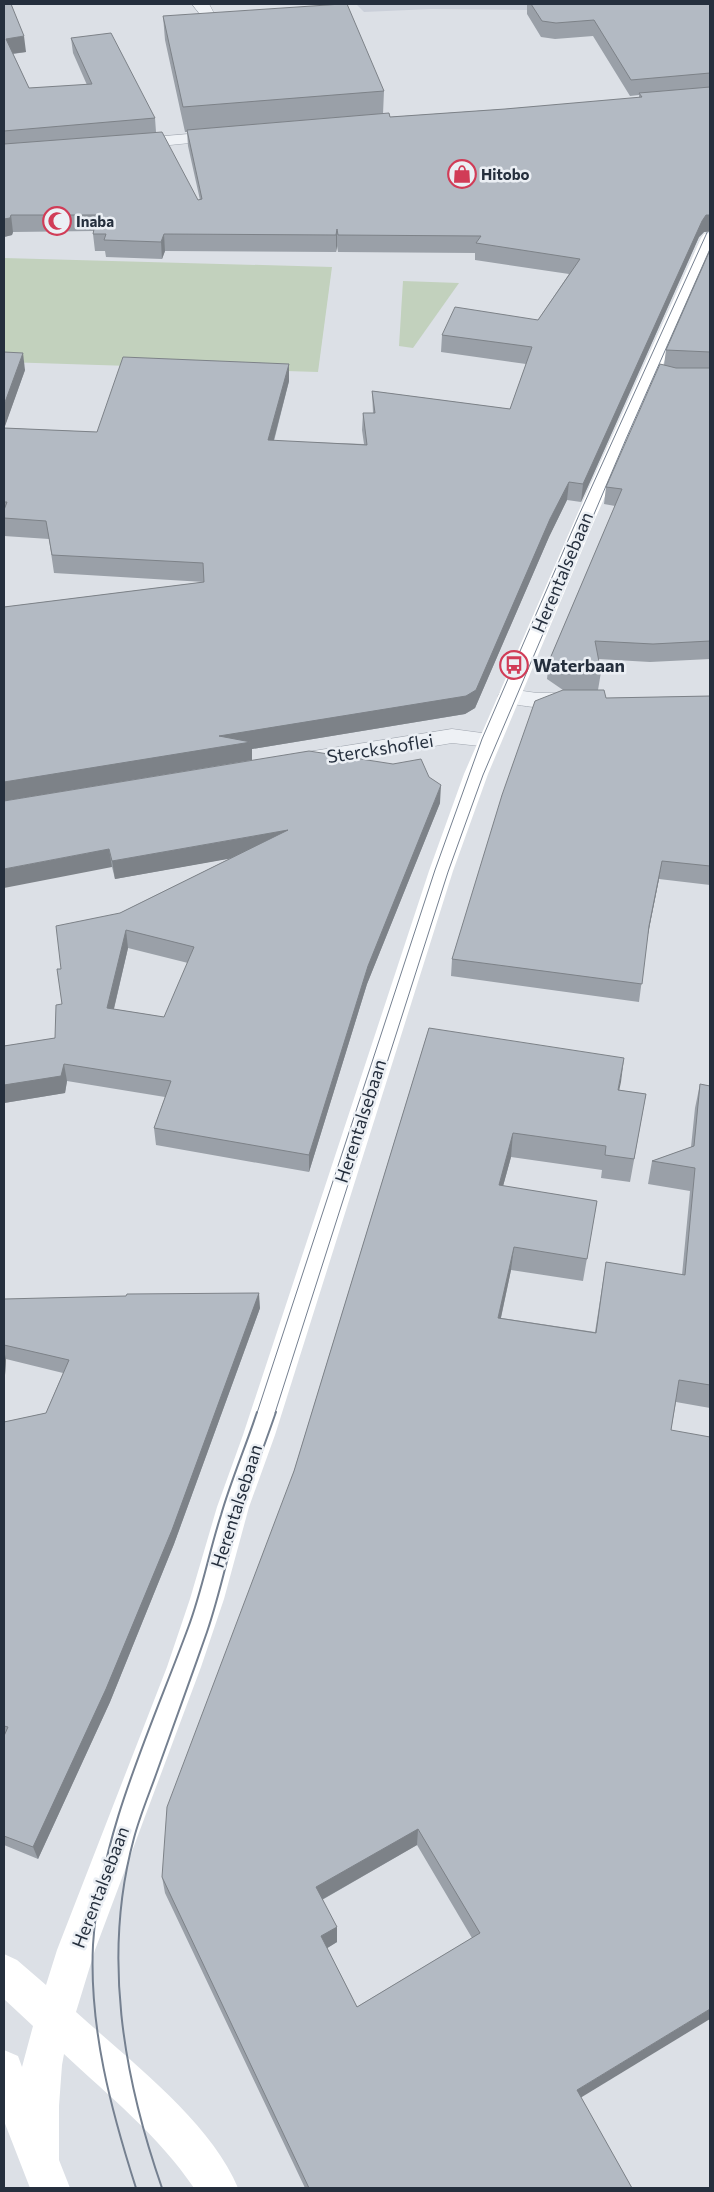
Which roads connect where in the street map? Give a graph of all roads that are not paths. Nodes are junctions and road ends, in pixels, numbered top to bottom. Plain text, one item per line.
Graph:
1 (241, 134) edge
2 (113, 145) edge
3 (710, 238) edge
4 (510, 696) junction
5 (599, 698) edge
6 (489, 740) junction
7 (275, 765) edge
8 (4, 1973) edge
9 (54, 2020) junction
10 (4, 2070) edge
11 (44, 2174) edge
12 (218, 2188) edge

1 - 2 street
3 - 4 street, Herentalsebaan
4 - 5 street
4 - 6 street, Herentalsebaan
6 - 7 street, Sterckshoflei
6 - 9 street, Herentalsebaan
8 - 9 street
9 - 11 street, Herentalsebaan
9 - 12 street
10 - 11 street

